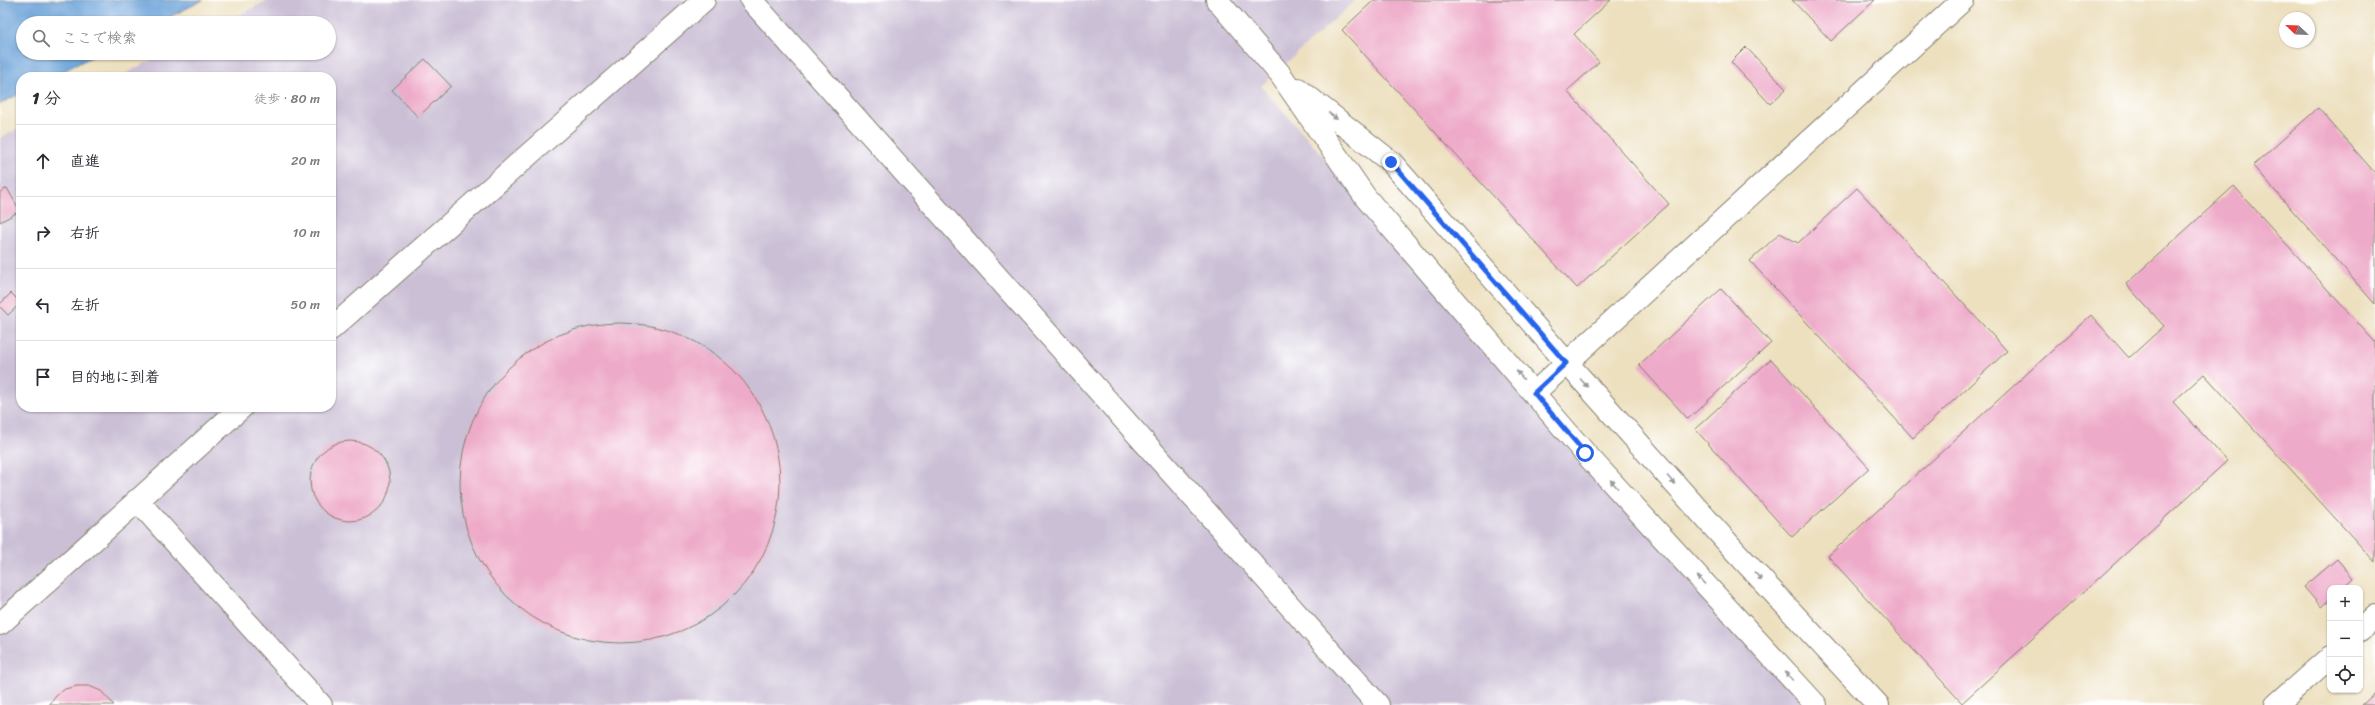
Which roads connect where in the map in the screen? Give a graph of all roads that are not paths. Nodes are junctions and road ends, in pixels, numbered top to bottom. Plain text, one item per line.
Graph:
1 (704, 0) edge
2 (751, 0) edge
3 (1216, 0) edge
4 (1963, 0) edge
5 (1280, 74) junction
6 (336, 325) edge
7 (1566, 363) junction
8 (1534, 393) junction
9 (236, 412) edge
10 (137, 500) junction
11 (2375, 616) edge
12 (0, 624) edge
13 (2363, 627) edge
14 (2327, 660) edge
15 (321, 705) edge
16 (1378, 705) edge
17 (1816, 705) edge
18 (1878, 705) edge
19 (2276, 705) edge

1 - 6 street
2 - 16 street
3 - 5 street
4 - 7 street
5 -> 7 street
8 -> 5 street
7 - 8 street
7 -> 18 street
17 -> 8 street
9 - 10 street
10 - 12 street
10 - 15 street
11 - 13 street
14 - 19 street

